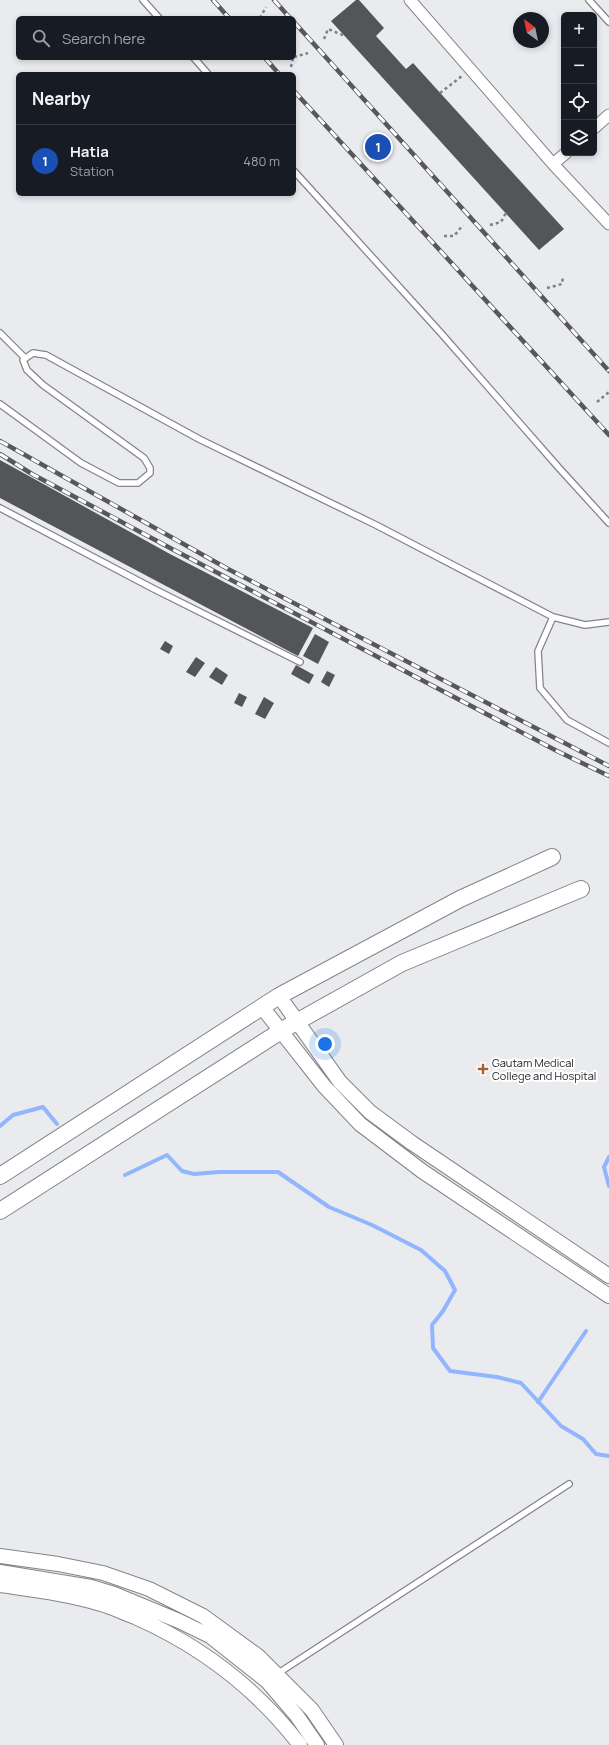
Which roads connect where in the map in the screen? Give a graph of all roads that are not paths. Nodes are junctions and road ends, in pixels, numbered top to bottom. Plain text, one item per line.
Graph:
1 (143, 0) edge
2 (410, 0) edge
3 (589, 0) edge
4 (157, 16) edge
5 (609, 22) edge
6 (196, 60) edge
7 (206, 72) edge
8 (609, 115) edge
9 (597, 125) edge
10 (562, 156) edge
11 (553, 164) junction
12 (296, 173) edge
13 (609, 224) edge
14 (0, 333) edge
15 (25, 358) junction
16 (0, 404) edge
17 (0, 508) edge
18 (609, 523) edge
19 (554, 617) junction
20 (609, 622) edge
21 (300, 662) dead end
22 (609, 743) edge
23 (552, 857) dead end
24 (580, 889) dead end
25 (279, 996) junction
26 (262, 1007) junction
27 (297, 1022) junction
28 (281, 1031) junction
29 (0, 1176) edge
30 (0, 1211) edge
31 (609, 1276) edge
32 (609, 1296) edge
33 (569, 1484) dead end
34 (0, 1556) edge
35 (0, 1572) edge
36 (0, 1585) edge
37 (276, 1674) junction
38 (300, 1745) edge
39 (317, 1745) edge
40 (336, 1745) edge

1 - 4 lane
2 - 11 street
3 - 5 lane
6 - 7 lane
8 - 9 street
10 - 11 street
11 - 13 street
12 - 18 lane
14 - 15 lane
15 - 16 lane
15 - 19 lane
17 - 21 lane
19 - 20 lane
19 - 22 lane
23 - 25 main road
24 - 27 main road
25 - 26 main road
25 - 27 street
26 - 28 street
26 - 29 main road
27 - 28 main road
27 - 31 street
28 - 30 main road
28 - 32 street
33 - 37 lane
34 - 37 street
35 - 39 street
36 - 38 street
37 - 40 street

